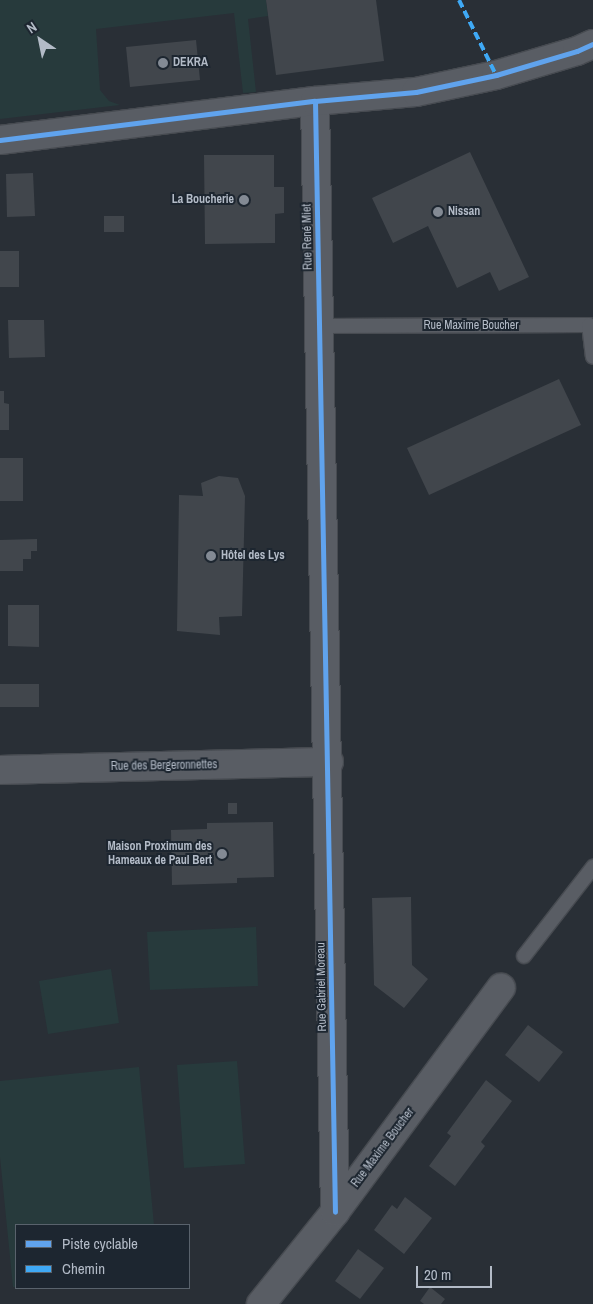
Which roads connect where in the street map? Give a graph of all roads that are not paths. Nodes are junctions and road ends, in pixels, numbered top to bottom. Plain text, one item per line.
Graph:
1 (593, 44) edge
2 (315, 101) junction
3 (0, 140) edge
4 (321, 326) junction
5 (593, 357) edge
6 (329, 762) junction
7 (0, 770) edge
8 (593, 867) edge
9 (524, 956) dead end
10 (501, 988) dead end
11 (335, 1212) junction
12 (261, 1304) edge

1 - 2 street
2 - 3 street
2 - 4 street, Rue René Miet
4 - 5 lane, Rue Maxime Boucher
4 - 6 street, Rue René Miet
6 - 7 street, Rue des Bergeronnettes
6 - 11 street, Rue Gabriel Moreau
8 - 9 lane
10 - 11 street, Rue Maxime Boucher
11 - 12 street, Rue Maxime Boucher

